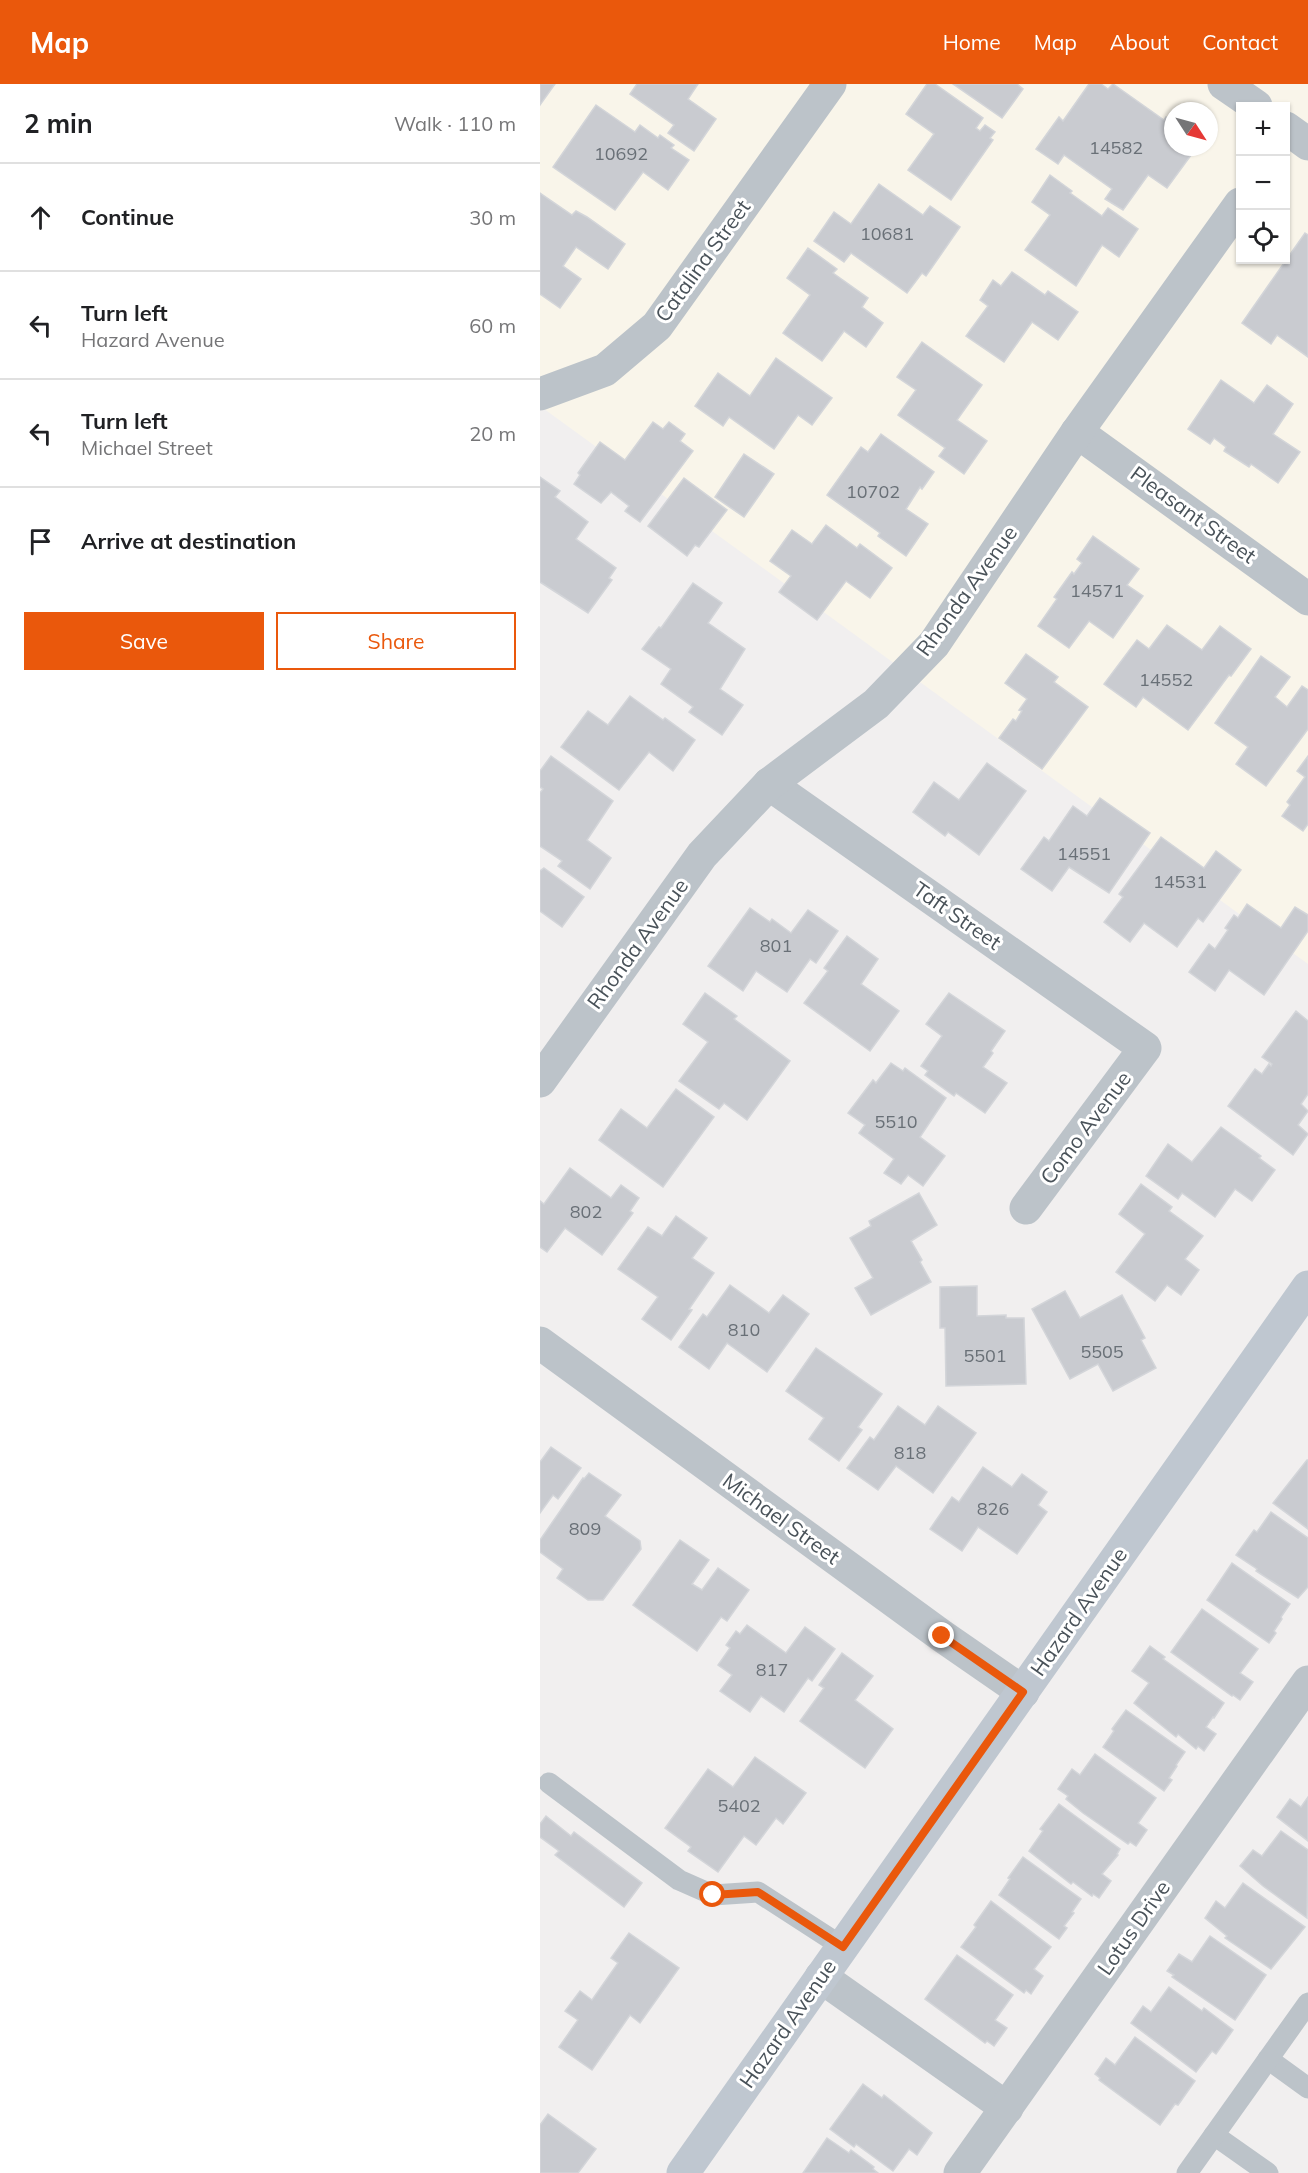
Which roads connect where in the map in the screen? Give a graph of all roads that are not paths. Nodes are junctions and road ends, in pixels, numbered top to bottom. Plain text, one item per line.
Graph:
1 (830, 84) edge
2 (1224, 84) edge
3 (1250, 102) edge
4 (1236, 210) edge
5 (540, 394) edge
6 (1077, 432) junction
7 (1308, 599) edge
8 (769, 784) junction
9 (1145, 1048) joint
10 (540, 1082) edge
11 (1026, 1208) dead end
12 (1308, 1287) edge
13 (540, 1343) edge
14 (1308, 1682) edge
15 (1023, 1692) junction
16 (549, 1783) dead end
17 (843, 1947) junction
18 (821, 1977) junction
19 (1308, 2004) edge
20 (1268, 2060) junction
21 (1308, 2088) edge
22 (1007, 2108) junction
23 (1214, 2135) junction
24 (683, 2173) edge
25 (960, 2173) edge
26 (1187, 2173) edge
27 (1268, 2173) edge

1 - 5 street, Catalina Street
2 - 3 street
4 - 6 street, Rhonda Avenue
6 - 7 street, Pleasant Street
6 - 8 street, Rhonda Avenue
8 - 9 street, Taft Street
8 - 10 street, Rhonda Avenue
9 - 11 street, Como Avenue
12 - 15 street, Hazard Avenue
13 - 15 street, Michael Street
14 - 22 street, Lotus Drive
15 - 17 street, Hazard Avenue
16 - 17 lane
17 - 18 street, Hazard Avenue
18 - 22 street
18 - 24 street, Hazard Avenue
19 - 20 lane
20 - 21 lane
20 - 23 lane
22 - 25 street, Lotus Drive
23 - 26 lane
23 - 27 lane

